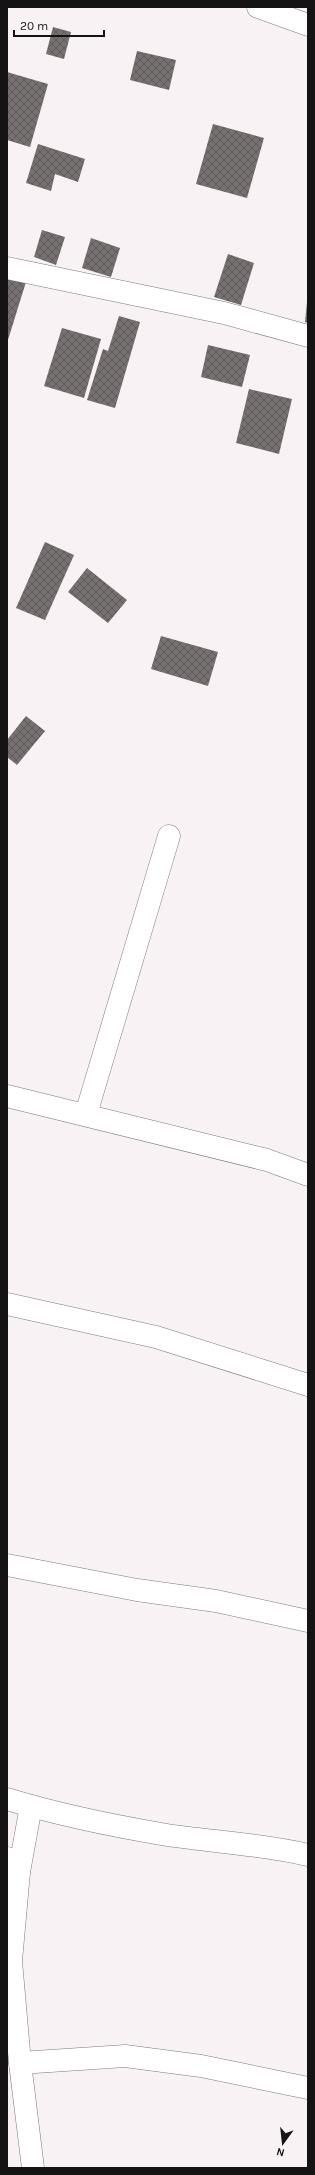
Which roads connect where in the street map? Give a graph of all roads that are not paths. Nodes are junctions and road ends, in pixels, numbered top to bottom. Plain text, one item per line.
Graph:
1 (258, 7) edge
2 (308, 25) edge
3 (7, 268) edge
4 (308, 336) edge
5 (169, 836) dead end
6 (7, 1096) edge
7 (86, 1114) junction
8 (308, 1175) edge
9 (7, 1304) edge
10 (308, 1385) edge
11 (7, 1565) edge
12 (308, 1621) edge
13 (7, 1799) edge
14 (31, 1806) junction
15 (308, 1855) edge
16 (13, 1865) edge
17 (9, 1961) edge
18 (20, 2063) junction
19 (308, 2088) edge
20 (33, 2168) edge

1 - 2 street
3 - 4 street
5 - 7 street
6 - 7 street
7 - 8 street
9 - 10 street
11 - 12 street
13 - 14 street
14 - 15 street
14 - 16 street
16 - 17 street
17 - 18 street
18 - 19 street
18 - 20 street

